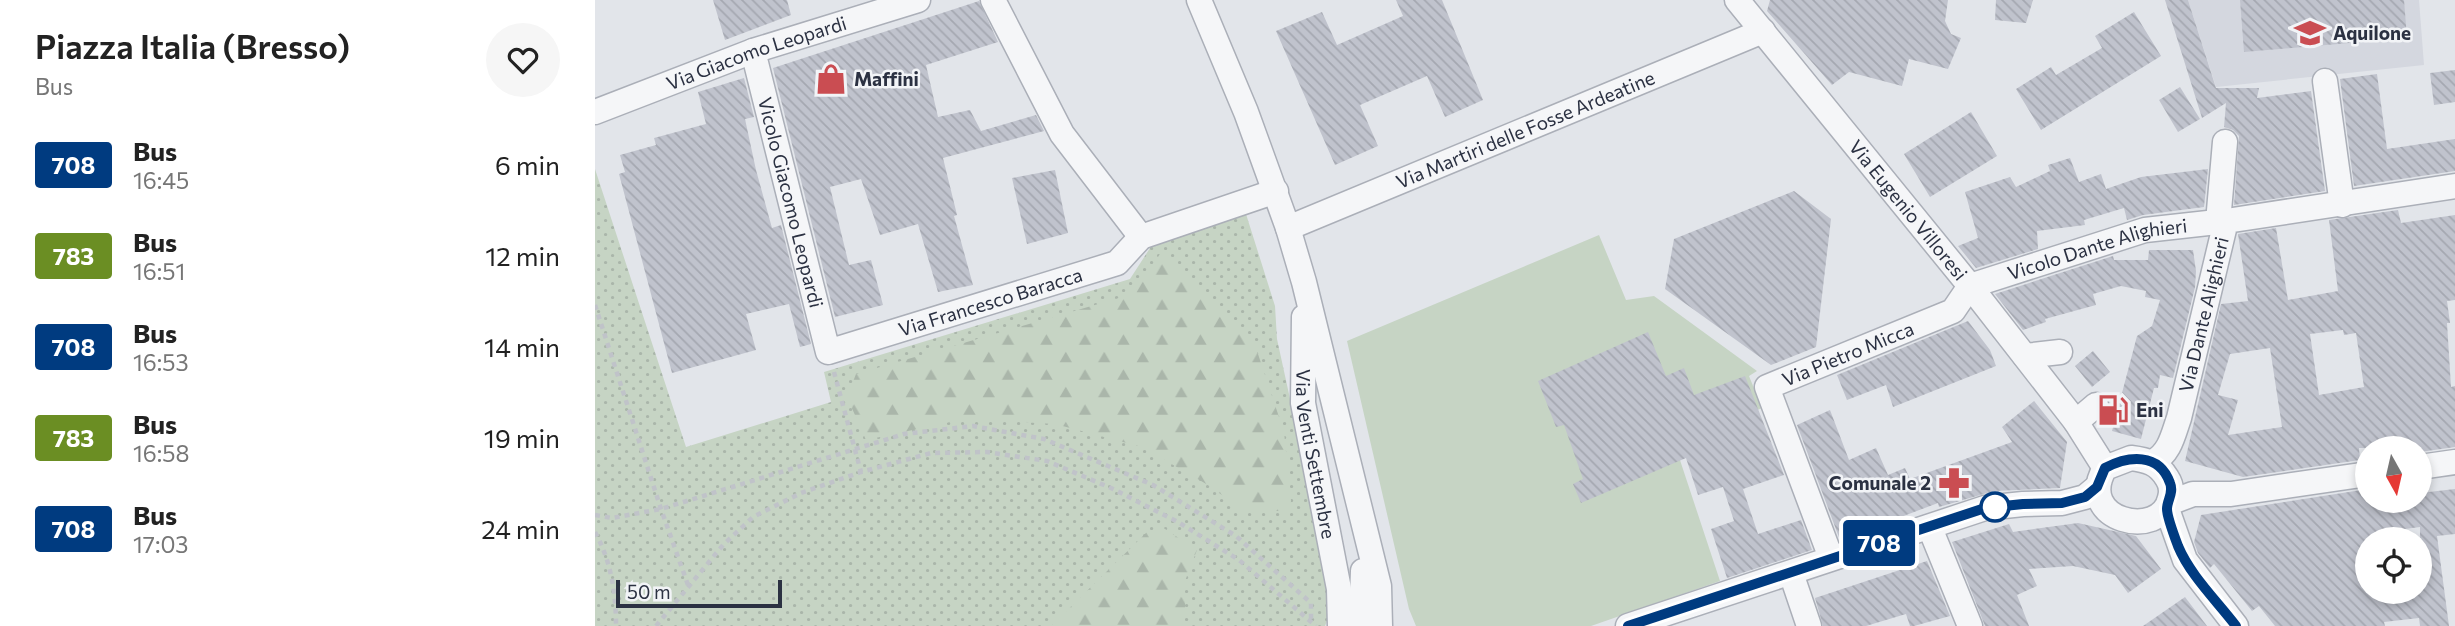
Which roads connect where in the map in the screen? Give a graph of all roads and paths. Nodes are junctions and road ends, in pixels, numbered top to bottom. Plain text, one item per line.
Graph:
1 (918, 0) edge
2 (993, 0) edge
3 (1199, 0) edge
4 (1737, 0) edge
5 (1763, 32) junction
6 (753, 51) junction
7 (2325, 81) dead end
8 (595, 112) edge
9 (2225, 142) dead end
10 (2455, 186) edge
11 (1276, 191) junction
12 (2342, 205) junction
13 (2222, 222) junction
14 (1288, 228) junction
15 (1141, 237) junction
16 (1304, 282) junction
17 (1970, 286) junction
18 (595, 305) edge
19 (828, 352) junction
20 (2060, 352) dead end
21 (2025, 356) junction
22 (2096, 405) dead end
23 (2076, 422) junction
24 (855, 449) junction
25 (2142, 460) junction
26 (2455, 462) edge
27 (2433, 465) edge
28 (861, 472) junction
29 (2355, 476) edge
30 (2101, 477) junction
31 (2168, 506) junction
32 (661, 509) junction
33 (1361, 511) junction
34 (595, 515) edge
35 (1930, 528) junction
36 (595, 532) edge
37 (1831, 558) junction
38 (1791, 573) junction
39 (688, 585) junction
40 (1379, 586) junction
41 (1311, 621) junction
42 (616, 626) edge
43 (656, 626) edge
44 (1316, 626) edge
45 (1340, 626) edge
46 (1361, 626) edge
47 (1380, 626) edge
48 (1394, 626) edge
49 (1628, 626) edge
50 (1809, 626) edge
51 (1970, 626) edge
52 (2236, 626) edge

1 - 6 street, Via Giacomo Leopardi
2 - 15 street
3 - 11 street, Via Venti Settembre
4 - 5 street, Via Eugenio Villoresi
5 - 14 street, Via Martiri delle Fosse Ardeatine
5 - 17 street, Via Eugenio Villoresi
6 - 8 street, Via Giacomo Leopardi
6 - 19 street, Vicolo Giacomo Leopardi
7 - 12 street
9 - 13 street
10 - 12 street, Via Dante Alighieri
11 - 14 street, Via Venti Settembre
11 - 15 street, Via Francesco Baracca
12 - 13 street, Via Dante Alighieri
13 - 17 street, Vicolo Dante Alighieri
13 - 25 street, Via Dante Alighieri
14 - 16 street, Via Venti Settembre
15 - 19 street, Via Francesco Baracca
16 - 33 street, Via Venti Settembre
16 - 45 street, Via Venti Settembre
17 - 21 street, Via Eugenio Villoresi
17 - 37 street, Via Pietro Micca
18 - 32 path
19 - 24 path
20 - 21 street
21 - 23 street, Via Eugenio Villoresi
22 - 23 street
23 - 25 street, Via Eugenio Villoresi
23 - 30 street, Via Eugenio Villoresi
24 - 28 path
24 - 32 path
24 - 41 path
25 - 30 street
25 - 31 street
26 - 27 street
28 - 39 path
28 - 41 path
29 - 31 street
30 - 31 street
30 - 35 street
31 - 52 street
32 - 34 path
32 - 39 path
33 - 40 street, Via Venti Settembre
33 - 46 street, Via Venti Settembre
35 - 37 street
35 - 51 street
36 - 42 path
37 - 38 street
38 - 49 street
38 - 50 street
39 - 43 path
40 - 47 street, Via Venti Settembre
40 - 48 street
41 - 44 path

